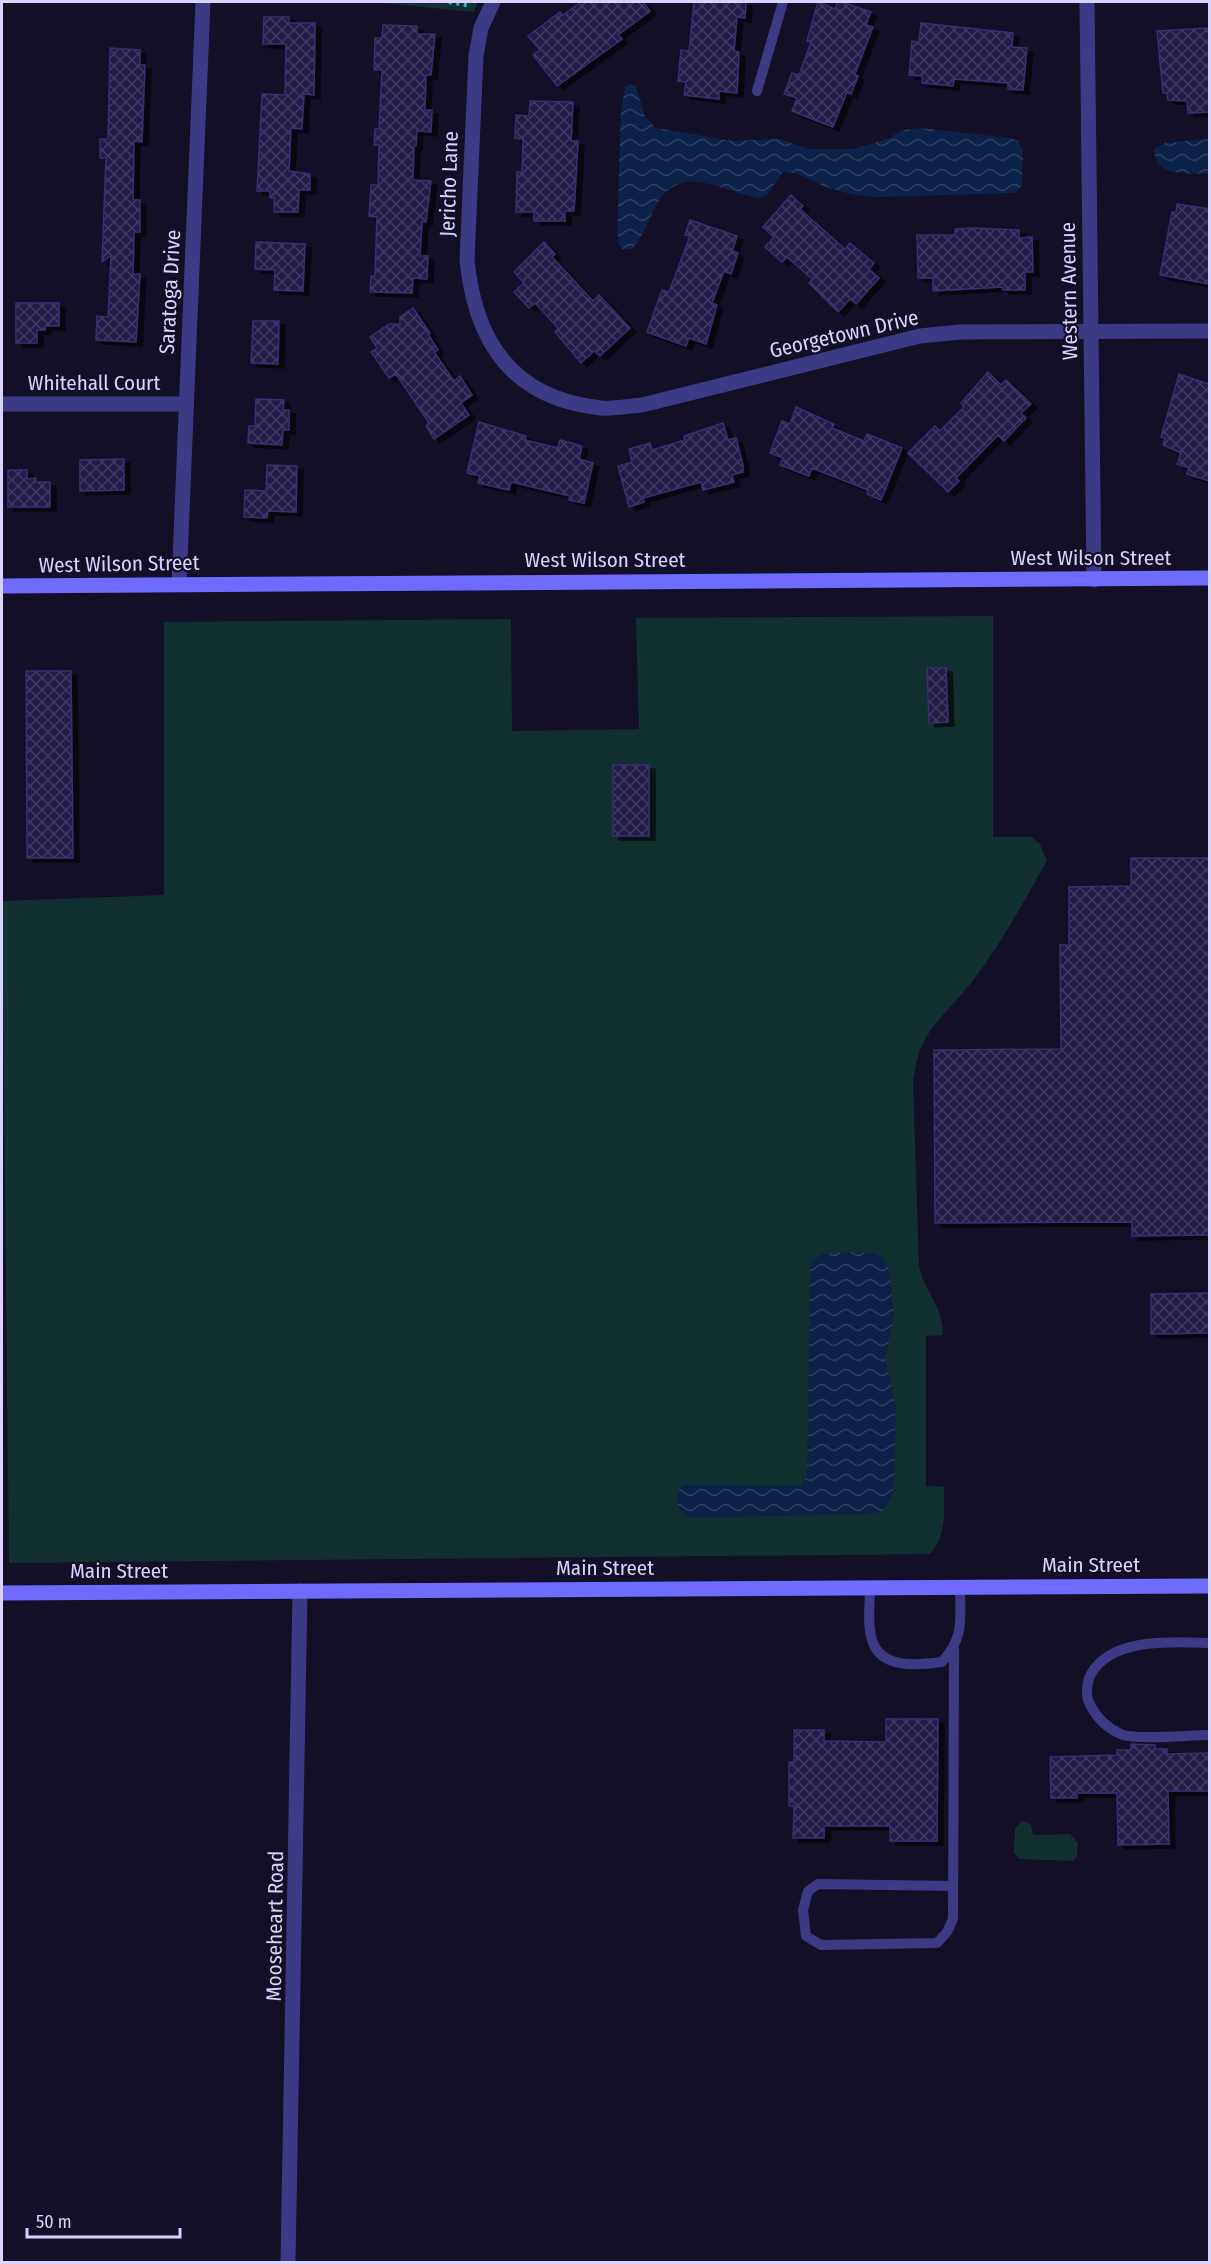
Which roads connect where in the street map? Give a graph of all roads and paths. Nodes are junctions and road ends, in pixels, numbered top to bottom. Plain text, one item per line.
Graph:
1 (203, 2) edge
2 (449, 2) edge
3 (493, 2) edge
4 (783, 2) edge
5 (1087, 2) edge
6 (471, 6) dead end
7 (757, 91) dead end
8 (1209, 331) edge
9 (1090, 332) junction
10 (505, 363) joint
11 (2, 404) edge
12 (186, 404) junction
13 (1209, 578) edge
14 (1094, 580) junction
15 (179, 584) junction
16 (2, 586) edge
17 (1209, 1586) edge
18 (960, 1587) junction
19 (870, 1588) junction
20 (300, 1591) junction
21 (2, 1593) edge
22 (1209, 1643) edge
23 (954, 1648) junction
24 (1209, 1735) edge
25 (954, 1886) junction
26 (288, 2262) edge

1 - 12 street, Saratoga Drive
2 - 6 path
3 - 10 street, Jericho Lane
4 - 7 lane
5 - 9 street, Western Avenue
8 - 9 street, Georgetown Drive
9 - 10 street, Georgetown Drive
9 - 14 street, Western Avenue
11 - 12 street, Whitehall Court
12 - 15 street, Saratoga Drive
13 - 14 main road, West Wilson Street
14 - 15 main road, West Wilson Street
15 - 16 main road, West Wilson Street
17 - 18 main road, Main Street
18 - 19 main road, Main Street
18 - 23 lane
19 - 20 main road, Main Street
19 - 23 lane
20 - 21 main road, Main Street
20 - 26 street, Mooseheart Road
22 - 24 lane
23 - 25 lane
25 - 25 lane

